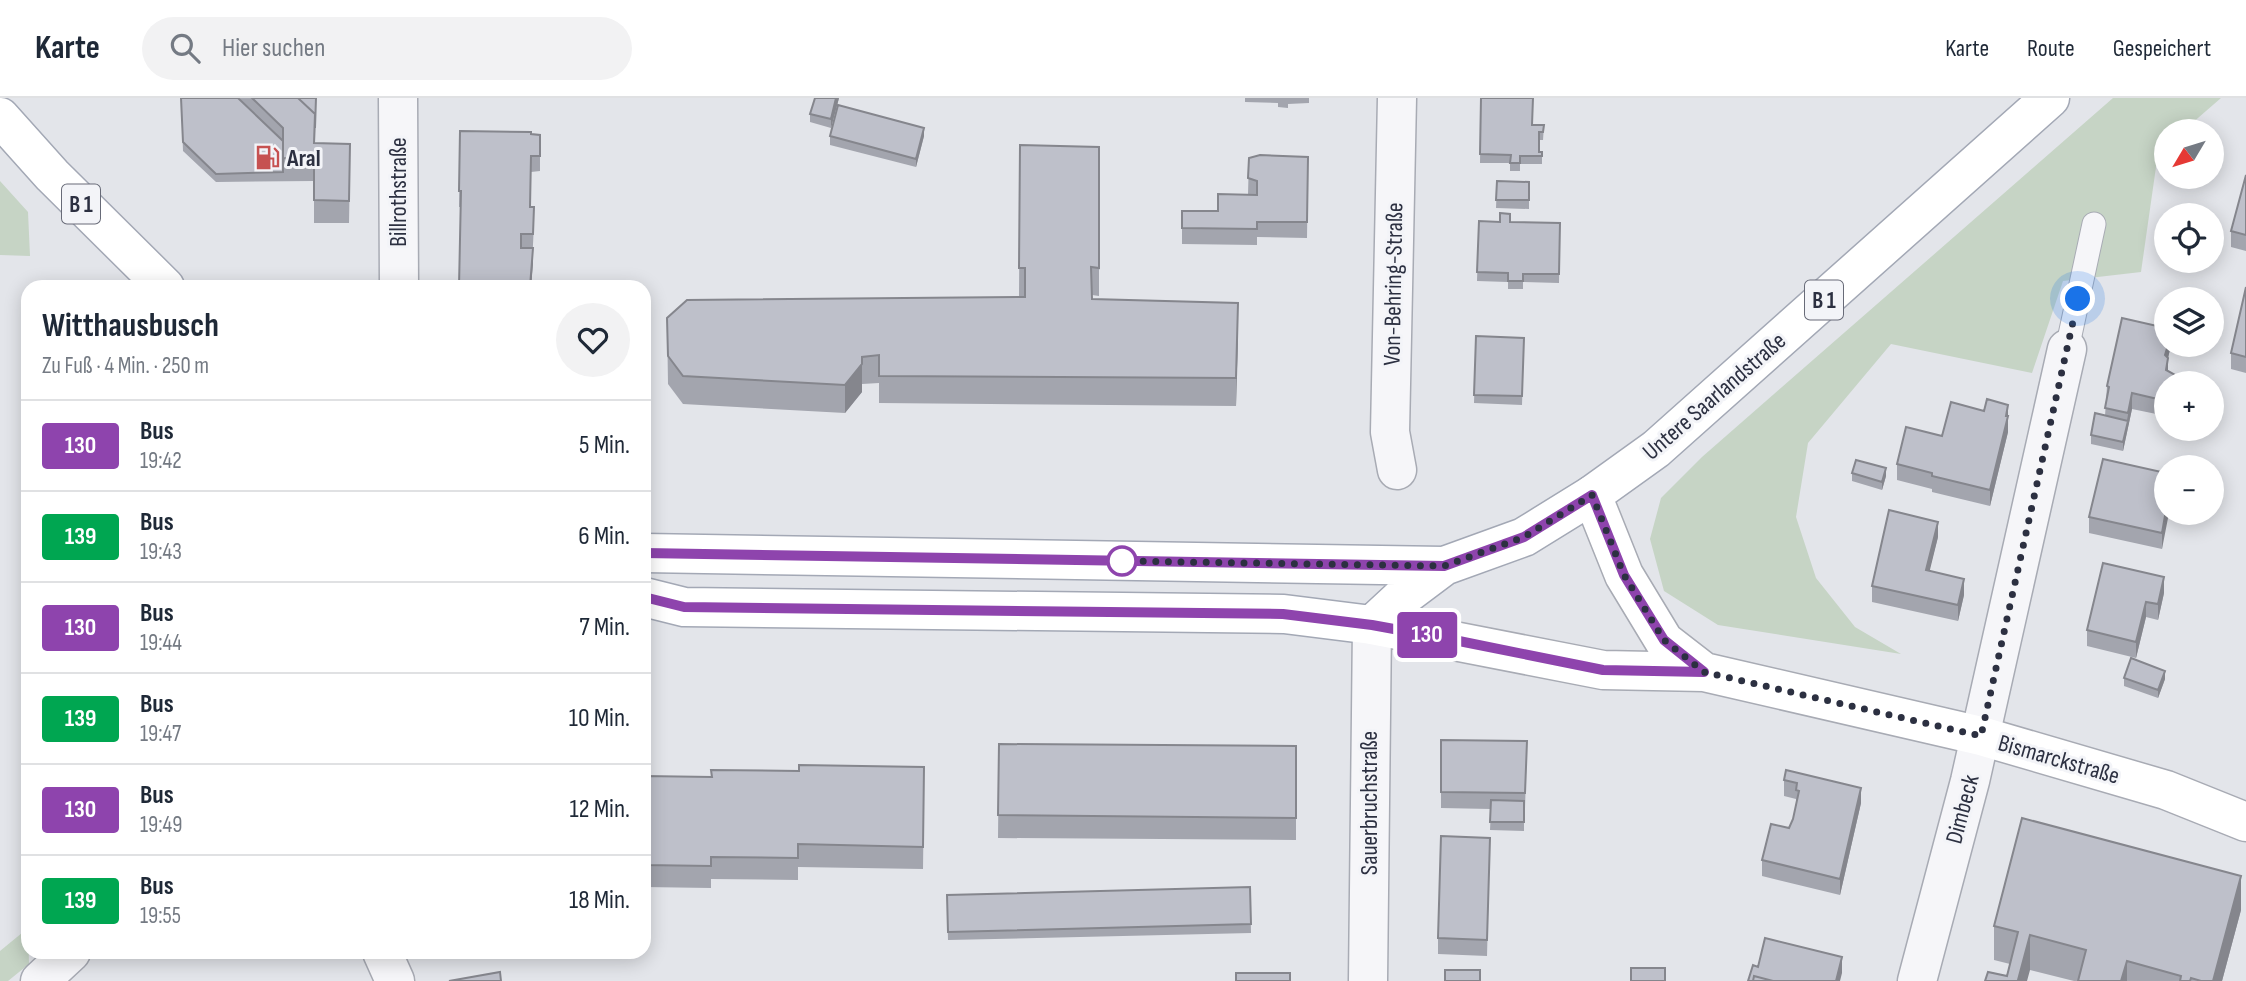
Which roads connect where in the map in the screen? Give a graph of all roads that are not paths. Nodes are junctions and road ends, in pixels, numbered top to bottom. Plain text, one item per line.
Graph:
1 (398, 98) edge
2 (1397, 98) edge
3 (2050, 98) edge
4 (0, 117) edge
5 (2094, 224) dead end
6 (158, 280) edge
7 (399, 280) edge
8 (2067, 349) joint
9 (1397, 470) dead end
10 (1592, 495) junction
11 (651, 553) edge
12 (1444, 566) junction
13 (651, 599) edge
14 (1372, 625) junction
15 (1704, 672) junction
16 (1981, 736) junction
17 (2246, 822) edge
18 (64, 959) edge
19 (385, 959) edge
20 (40, 981) edge
21 (395, 981) edge
22 (1368, 981) edge
23 (1917, 981) edge

1 - 7 street, Billrothstraße
2 - 9 street, Von-Behring-Straße
3 - 10 main road, Untere Saarlandstraße / B 1
4 - 6 main road, B 1
5 - 8 lane
8 - 16 street, Dimbeck
10 - 12 main road, Untere Saarlandstraße / B 1
10 - 15 main road
11 - 12 main road, B 1
12 - 14 main road, B 1
13 - 14 main road, Bismarckstraße
14 - 15 main road, Bismarckstraße
14 - 22 street, Sauerbruchstraße
15 - 16 main road, Bismarckstraße
16 - 17 main road, Bismarckstraße
16 - 23 street, Dimbeck
18 - 20 street
19 - 21 street

